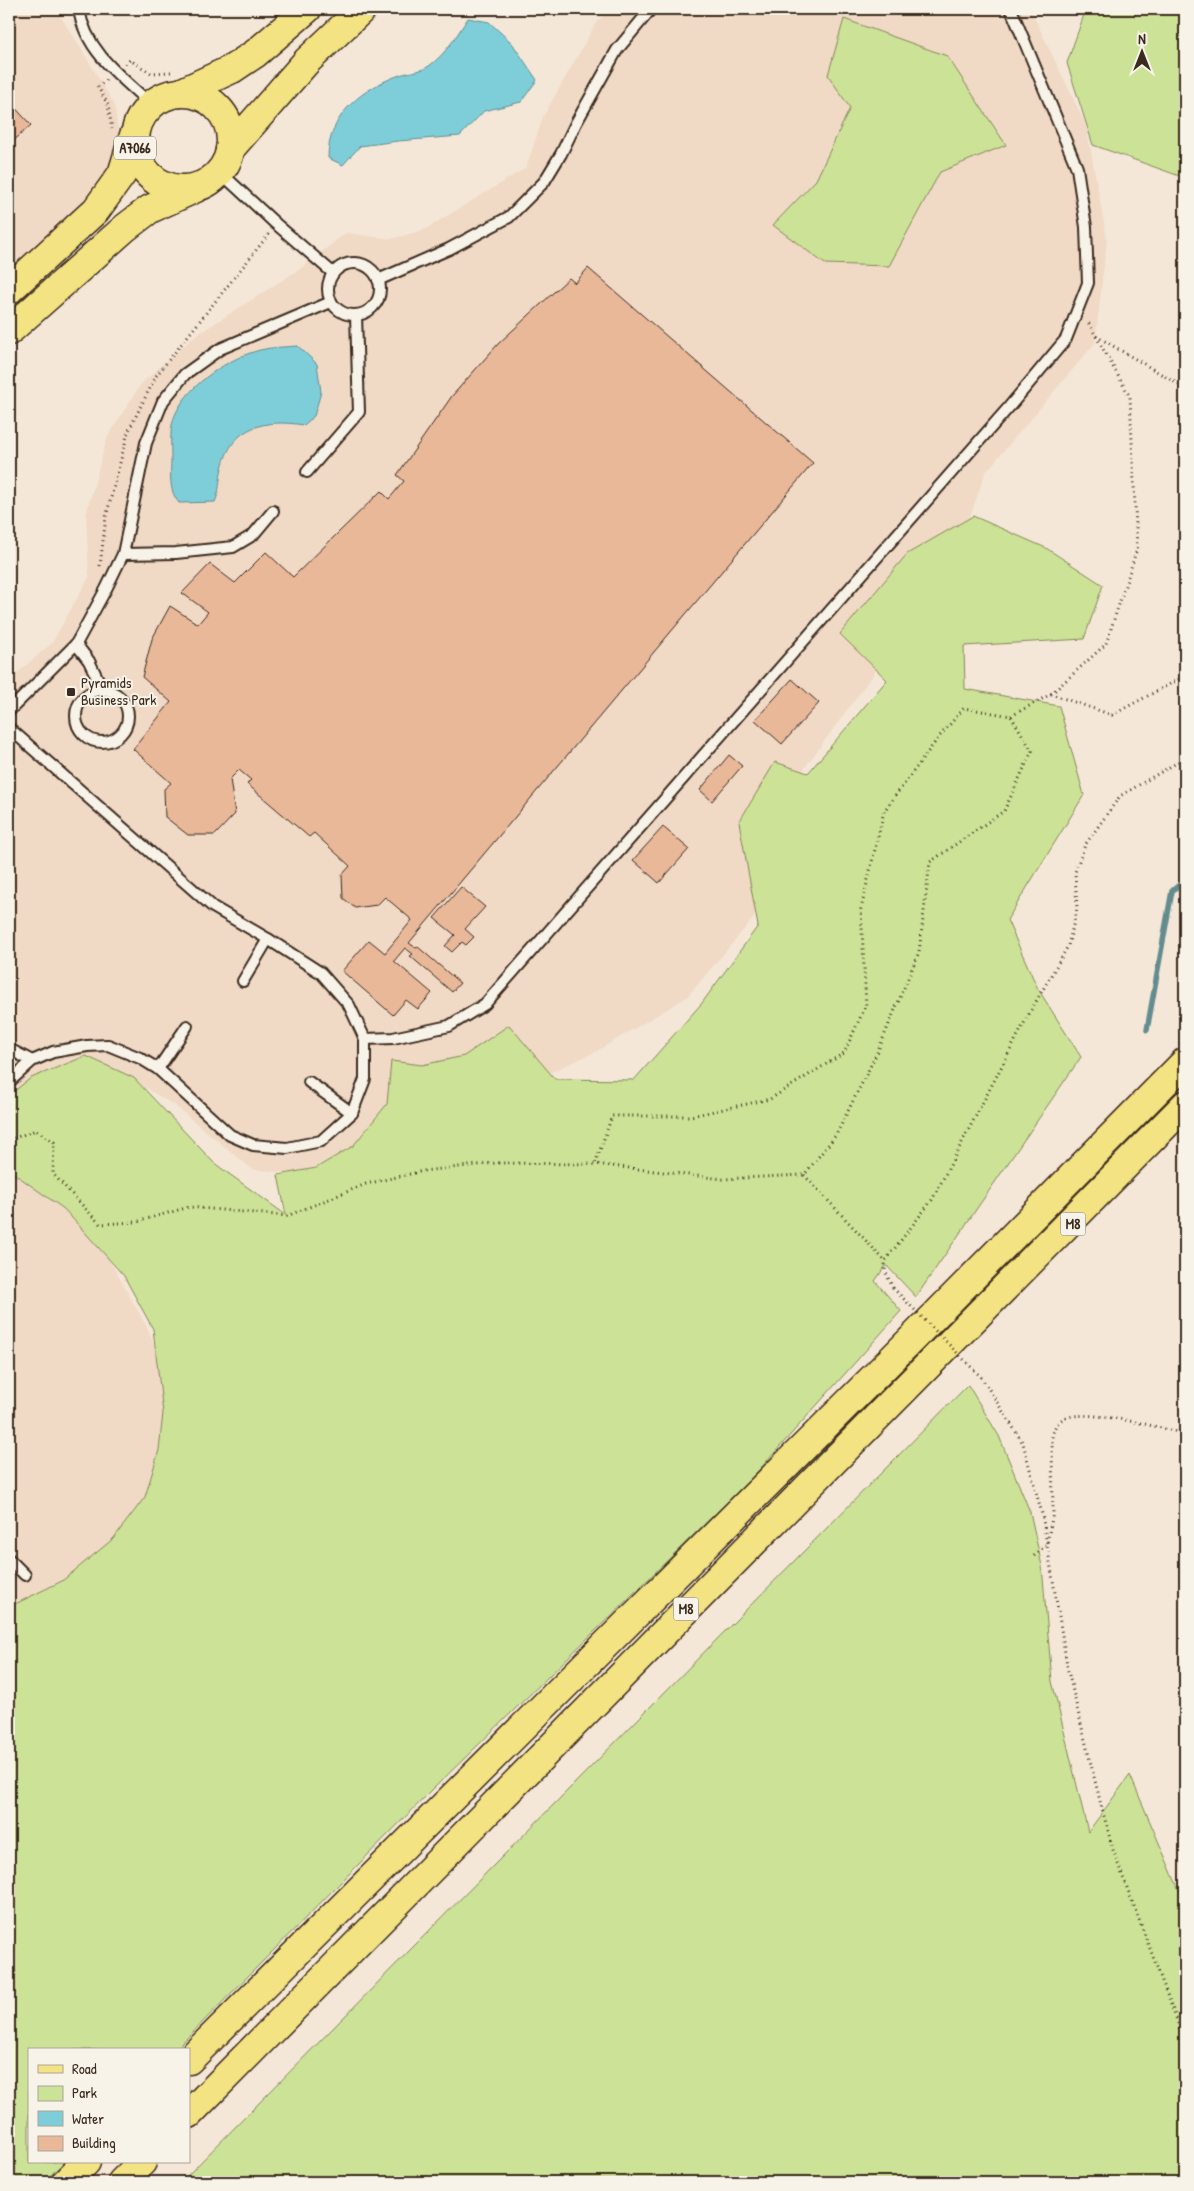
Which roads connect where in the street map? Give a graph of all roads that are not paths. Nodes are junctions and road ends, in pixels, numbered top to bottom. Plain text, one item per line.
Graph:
1 (78, 9) edge
2 (307, 9) edge
3 (362, 9) edge
4 (650, 9) edge
5 (1011, 9) edge
6 (180, 94) junction
7 (152, 105) junction
8 (136, 132) junction
9 (217, 169) junction
10 (333, 273) junction
11 (378, 280) junction
12 (9, 290) edge
13 (331, 302) junction
14 (356, 316) junction
15 (9, 331) edge
16 (307, 472) dead end
17 (273, 511) dead end
18 (123, 554) junction
19 (76, 644) junction
20 (103, 690) junction
21 (9, 711) edge
22 (9, 728) edge
23 (268, 939) junction
24 (243, 981) dead end
25 (187, 1026) dead end
26 (365, 1039) junction
27 (9, 1050) edge
28 (32, 1061) junction
29 (1185, 1062) edge
30 (158, 1069) junction
31 (9, 1082) edge
32 (309, 1082) dead end
33 (1185, 1105) edge
34 (352, 1113) junction
35 (1185, 1117) edge
36 (961, 1332) junction
37 (9, 1559) edge
38 (25, 1575) dead end
39 (190, 2059) edge
40 (190, 2113) edge
41 (84, 2164) edge
42 (140, 2164) edge
43 (66, 2182) edge
44 (122, 2182) edge

1 - 7 lane
2 - 6 main road
3 - 9 main road
4 - 11 lane
5 - 26 lane
6 - 7 main road
6 - 9 main road
7 - 8 main road, A7066
8 - 9 main road, A7066
8 - 12 main road, A7066
9 - 10 lane
9 - 15 main road
10 - 11 lane
10 - 13 lane
11 - 14 lane
13 - 14 lane
13 - 18 lane
14 - 16 lane
17 - 18 lane
18 - 19 lane
19 - 20 lane
19 - 21 lane
20 - 20 lane
22 - 23 lane
23 - 24 lane
23 - 26 lane
25 - 30 lane
26 - 34 lane
27 - 28 lane
28 - 30 lane
28 - 31 lane
29 - 39 main road, M8
30 - 34 lane
32 - 34 lane
33 - 36 main road, M8
35 - 36 main road, M8
36 - 40 main road, M8
37 - 38 lane
41 - 43 main road
42 - 44 main road

